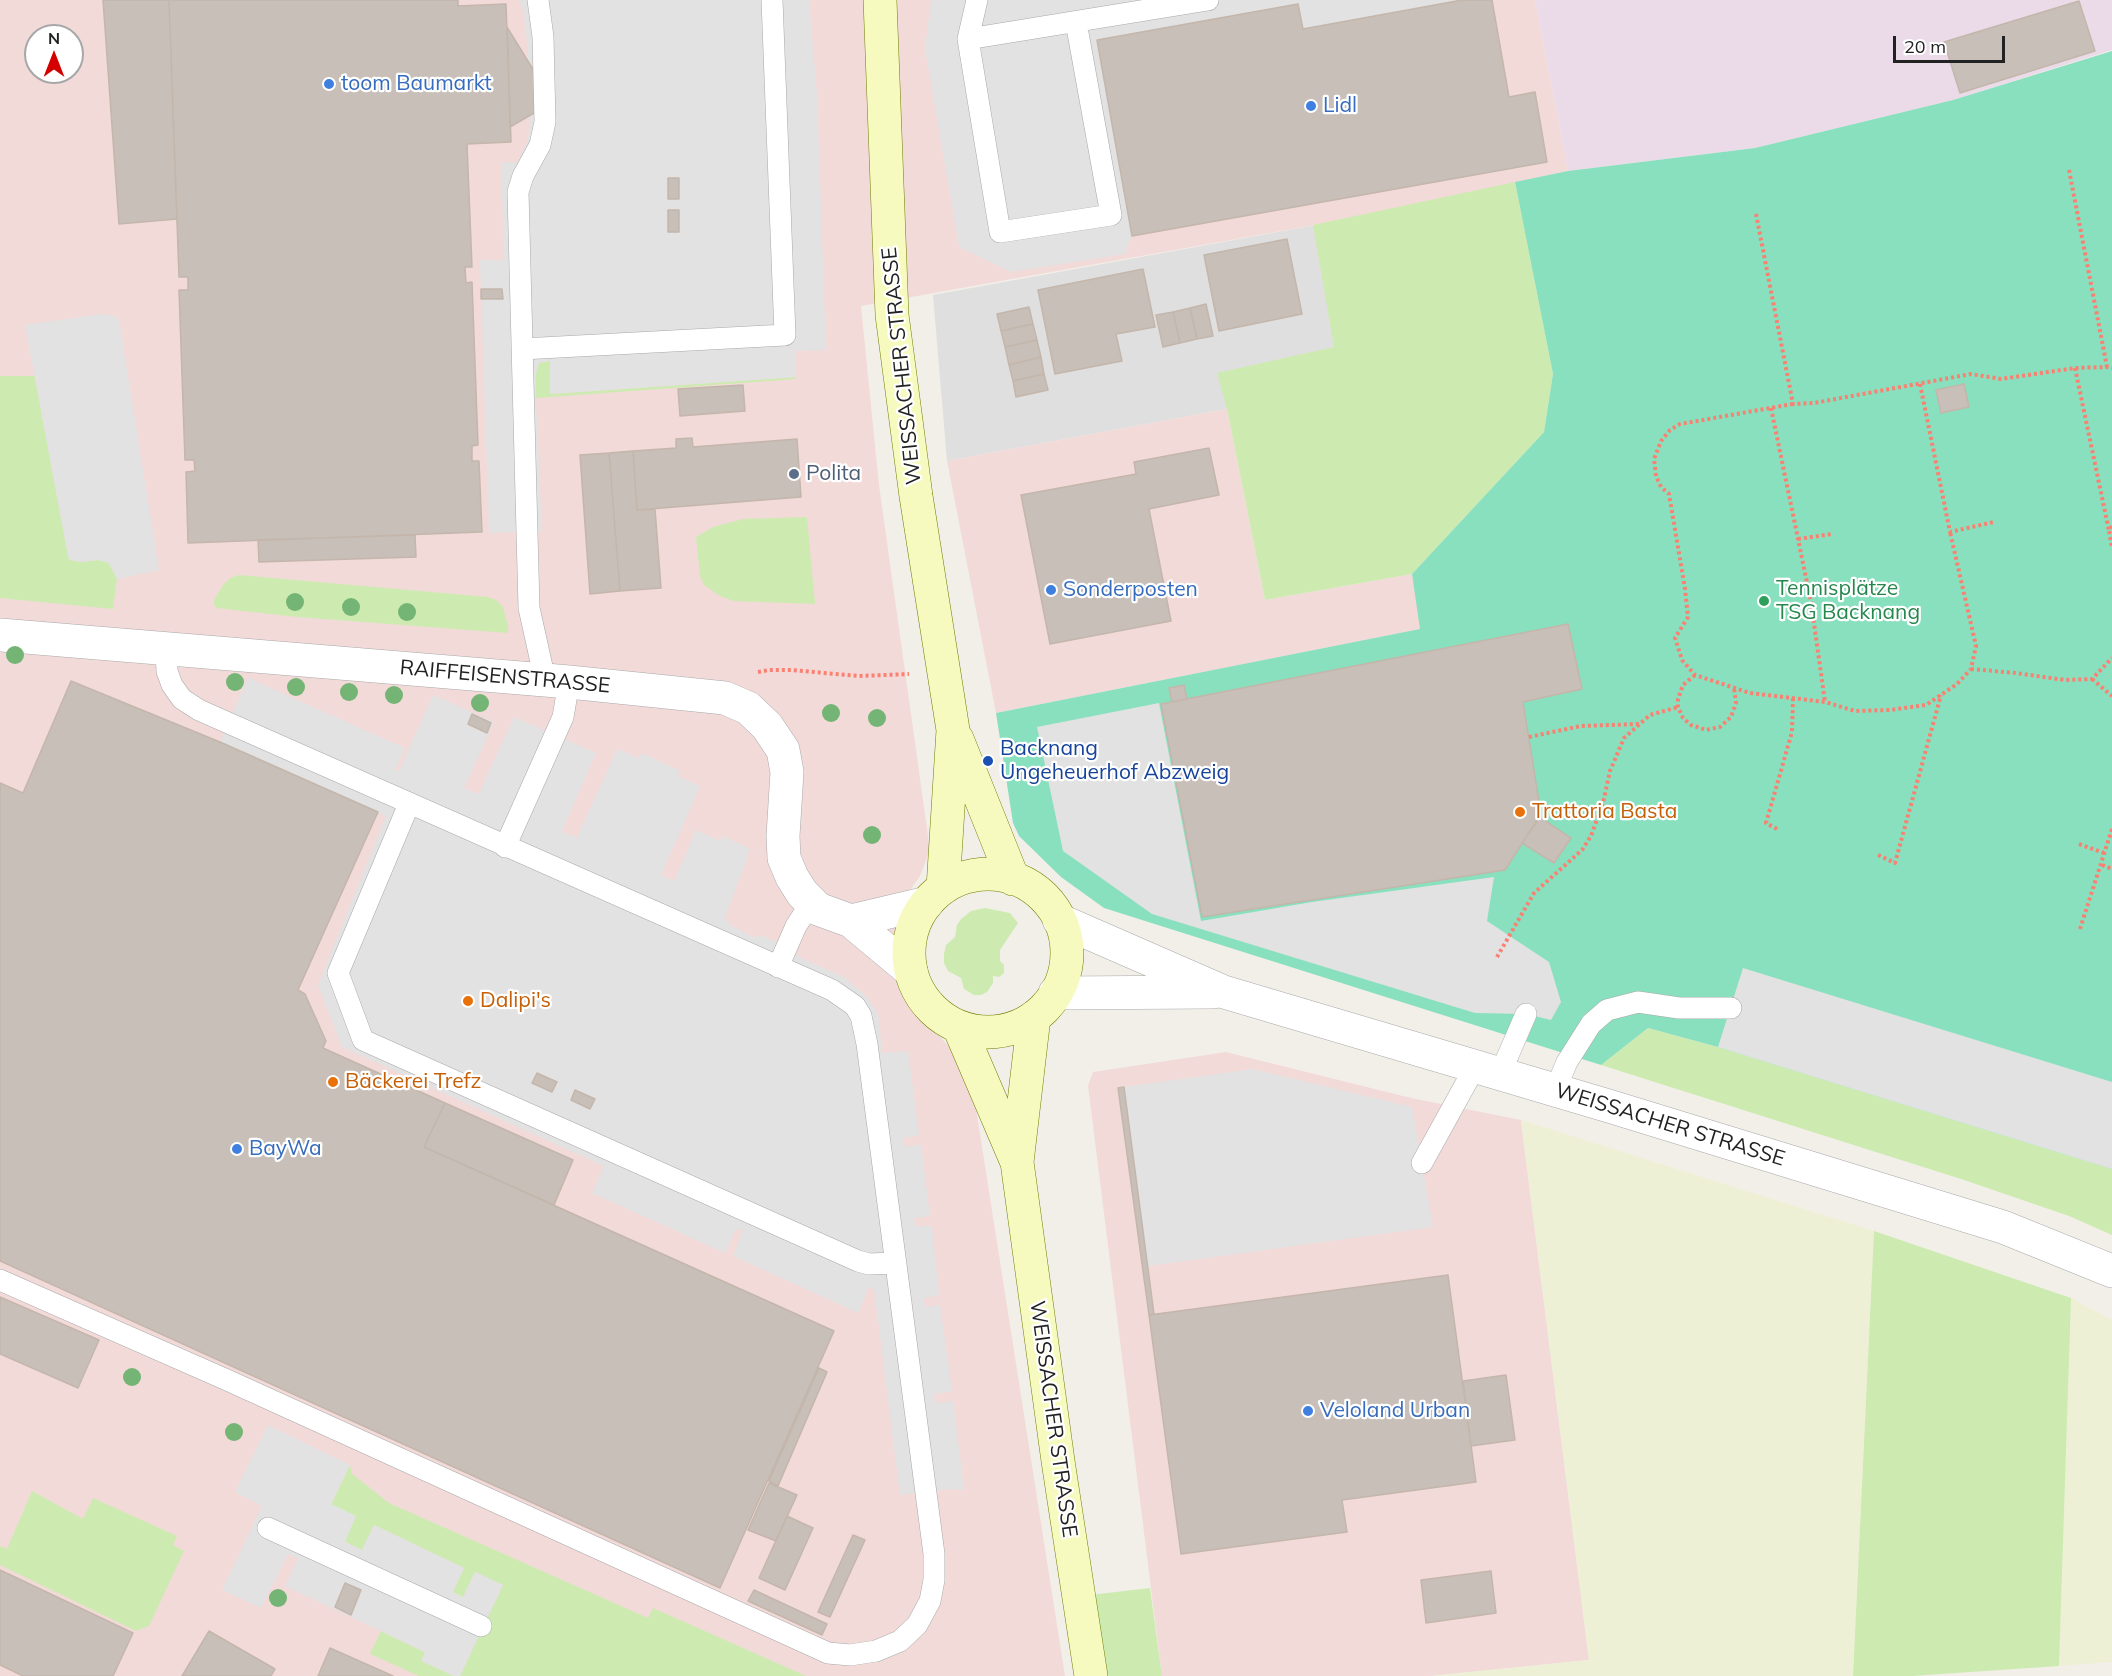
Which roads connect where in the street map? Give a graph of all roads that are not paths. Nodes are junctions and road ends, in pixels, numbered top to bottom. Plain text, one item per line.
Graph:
1 (538, 0) edge
2 (772, 0) edge
3 (880, 0) edge
4 (977, 0) edge
5 (1208, 0) edge
6 (1077, 22) junction
7 (968, 39) junction
8 (522, 349) junction
9 (0, 635) edge
10 (166, 648) junction
11 (557, 681) junction
12 (953, 730) junction
13 (409, 804) junction
14 (506, 847) junction
15 (1013, 879) junction
16 (935, 896) junction
17 (811, 903) junction
18 (1059, 920) junction
19 (851, 921) junction
20 (778, 967) junction
21 (910, 971) junction
22 (1224, 992) junction
23 (1056, 993) junction
24 (1731, 1008) dead end
25 (1526, 1014) dead end
26 (1034, 1017) junction
27 (959, 1027) junction
28 (1488, 1070) junction
29 (1555, 1090) junction
30 (1017, 1161) junction
31 (1422, 1163) dead end
32 (895, 1263) junction
33 (2112, 1271) edge
34 (0, 1280) edge
35 (268, 1528) dead end
36 (481, 1626) dead end
37 (1091, 1676) edge

1 - 8 lane
2 - 8 lane
3 - 12 street, WEISSACHER STRASSE
4 - 7 lane
5 - 6 lane
6 - 7 lane
6 - 7 lane
8 - 11 lane
9 - 10 street, RAIFFEISENSTRASSE
10 - 11 street, RAIFFEISENSTRASSE
10 - 13 lane
11 - 14 lane
11 - 17 street, RAIFFEISENSTRASSE
12 - 15 street, WEISSACHER STRASSE
12 - 16 street, WEISSACHER STRASSE
13 - 14 lane
13 - 32 lane
14 - 20 lane
15 - 16 street, WEISSACHER STRASSE
15 - 18 street, WEISSACHER STRASSE
16 - 19 street
16 - 21 street, WEISSACHER STRASSE
17 - 19 street, RAIFFEISENSTRASSE
17 - 20 lane
18 - 22 street, WEISSACHER STRASSE
18 - 23 street, WEISSACHER STRASSE
19 - 21 street, RAIFFEISENSTRASSE
20 - 32 lane
21 - 27 street, WEISSACHER STRASSE
22 - 23 street, WEISSACHER STRASSE
22 - 28 street, WEISSACHER STRASSE
23 - 26 street, WEISSACHER STRASSE
24 - 29 lane
25 - 28 lane
26 - 27 street, WEISSACHER STRASSE
26 - 30 street, WEISSACHER STRASSE
27 - 30 street, WEISSACHER STRASSE
28 - 29 street, WEISSACHER STRASSE
28 - 31 lane
29 - 33 street, WEISSACHER STRASSE
30 - 37 street, WEISSACHER STRASSE
32 - 34 lane
35 - 36 lane

